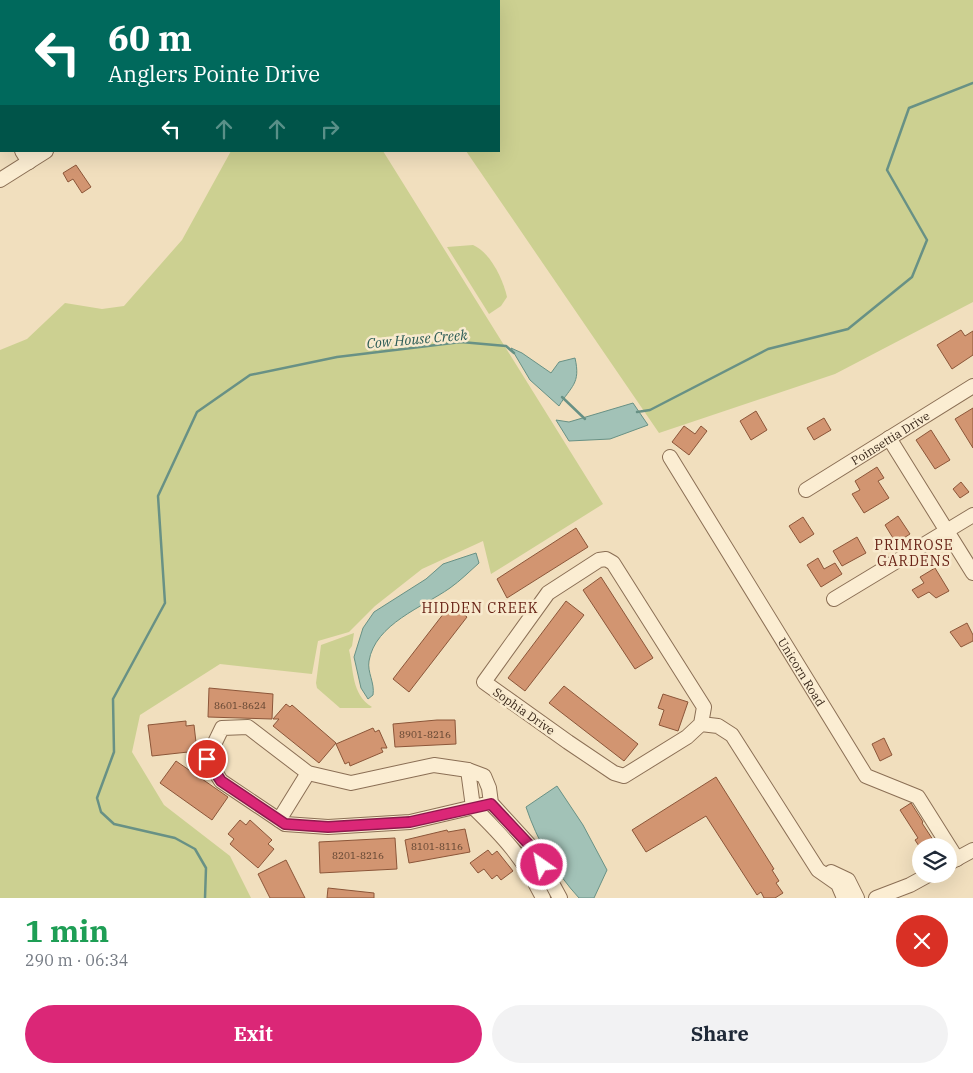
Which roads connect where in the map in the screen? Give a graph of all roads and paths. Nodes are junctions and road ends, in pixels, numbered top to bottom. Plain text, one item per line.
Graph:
1 (43, 152) edge
2 (26, 157) edge
3 (0, 180) edge
4 (973, 386) edge
5 (889, 438) junction
6 (670, 457) dead end
7 (806, 490) dead end
8 (973, 515) edge
9 (946, 532) junction
10 (973, 573) edge
11 (834, 599) dead end
12 (701, 724) junction
13 (468, 770) junction
14 (308, 773) junction
15 (491, 804) junction
16 (473, 808) junction
17 (279, 820) junction
18 (511, 834) junction
19 (940, 838) edge
20 (973, 850) edge
21 (957, 859) edge
22 (818, 870) junction
23 (914, 883) edge
24 (556, 897) edge
25 (543, 898) edge
26 (844, 898) edge
27 (857, 898) edge
28 (876, 898) edge

1 - 2 street
2 - 3 street
4 - 5 street, Poinsettia Drive
5 - 7 street, Poinsettia Drive
5 - 9 street
6 - 19 street, Unicorn Road
8 - 9 street
9 - 10 street
9 - 11 street
12 - 12 street, Sophia Drive
12 - 22 street
13 - 14 street
13 - 15 street
13 - 16 street
14 - 17 street
14 - 17 street
15 - 16 street
15 - 18 street
16 - 17 street
16 - 18 street
18 - 24 street
18 - 25 street
20 - 21 street
22 - 26 street
22 - 27 street
23 - 28 street

